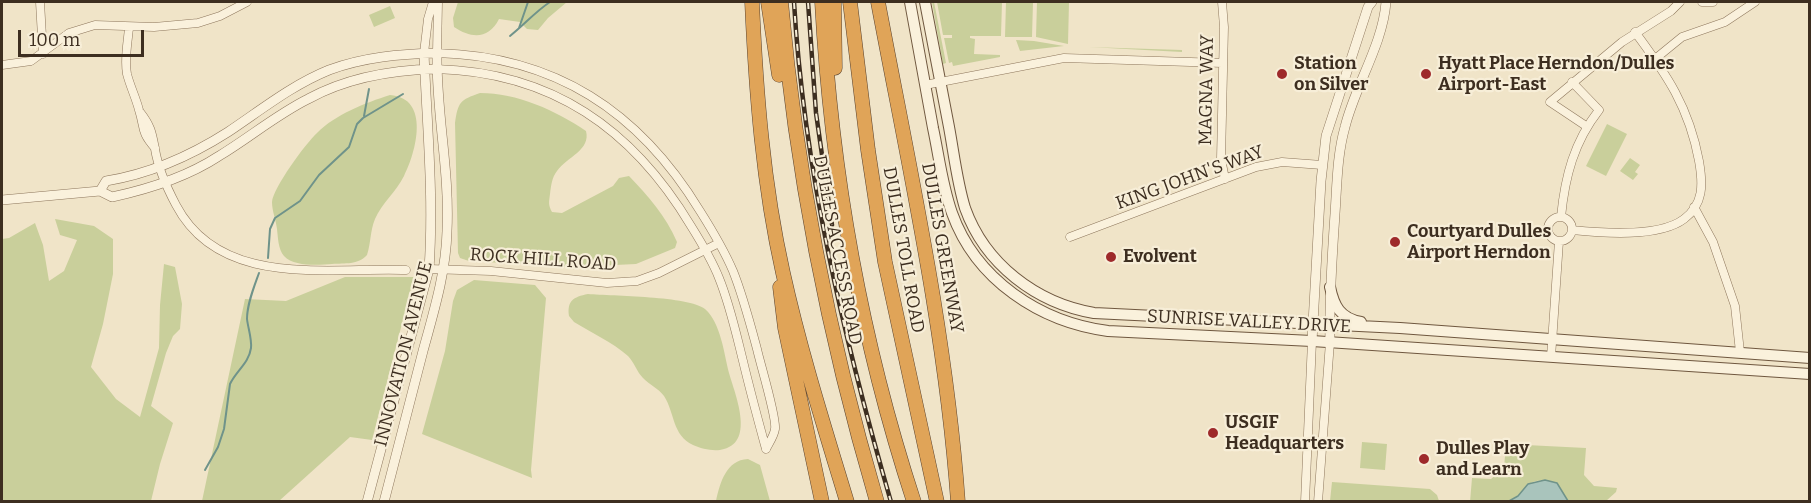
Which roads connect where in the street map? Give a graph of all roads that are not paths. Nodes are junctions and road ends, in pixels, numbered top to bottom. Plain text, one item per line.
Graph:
1 (40, 2) edge
2 (247, 2) edge
3 (433, 2) edge
4 (438, 2) edge
5 (752, 2) edge
6 (768, 2) edge
7 (781, 2) edge
8 (822, 2) edge
9 (834, 2) edge
10 (850, 2) edge
11 (878, 2) edge
12 (910, 2) edge
13 (925, 2) edge
14 (1222, 2) edge
15 (1372, 2) edge
16 (1386, 2) edge
17 (1680, 2) edge
18 (1702, 2) edge
19 (1713, 2) edge
20 (1755, 2) edge
21 (129, 27) junction
22 (1635, 32) junction
23 (436, 53) junction
24 (43, 54) junction
25 (424, 54) junction
26 (1655, 59) junction
27 (1222, 63) junction
28 (2, 65) edge
29 (425, 69) junction
30 (436, 69) junction
31 (1572, 82) junction
32 (940, 83) junction
33 (925, 86) junction
34 (1586, 126) junction
35 (160, 165) junction
36 (1322, 165) junction
37 (1225, 179) junction
38 (839, 181) junction
39 (165, 182) junction
40 (100, 191) junction
41 (2, 201) edge
42 (1694, 207) junction
43 (1561, 217) junction
44 (1572, 230) junction
45 (1070, 237) dead end
46 (1559, 241) junction
47 (719, 243) junction
48 (777, 243) junction
49 (705, 251) junction
50 (820, 268) junction
51 (429, 269) junction
52 (406, 270) dead end
53 (443, 270) junction
54 (1330, 287) junction
55 (1312, 324) junction
56 (1329, 324) junction
57 (1400, 328) junction
58 (1551, 339) junction
59 (1312, 341) junction
60 (1330, 342) junction
61 (1740, 352) junction
62 (1551, 357) junction
63 (1809, 358) edge
64 (1809, 374) edge
65 (924, 444) junction
66 (367, 501) edge
67 (384, 501) edge
68 (822, 501) edge
69 (847, 501) edge
70 (877, 501) edge
71 (914, 501) edge
72 (937, 501) edge
73 (945, 501) edge
74 (957, 501) edge
75 (1305, 501) edge
76 (1318, 501) edge

1 - 24 street
2 - 21 street
3 - 25 street
4 - 23 street
5 - 48 highway
6 - 50 highway
7 - 50 highway, DULLES ACCESS ROAD
8 - 38 highway, DULLES ACCESS ROAD
9 - 38 highway
10 - 65 highway, DULLES TOLL ROAD
11 - 74 highway, DULLES GREENWAY
12 - 33 main road, SUNRISE VALLEY DRIVE
13 - 32 main road, SUNRISE VALLEY DRIVE
14 - 27 street, MAGNA WAY
15 - 36 street
16 - 54 street
17 - 22 street
18 - 19 street
20 - 26 street
21 - 24 street
21 - 35 street
22 - 26 street
22 - 31 street
23 - 25 street
23 - 30 street, INNOVATION AVENUE
23 - 47 street
24 - 28 street
25 - 29 street, INNOVATION AVENUE
25 - 35 street
26 - 42 street
27 - 32 street
27 - 37 street, MAGNA WAY
29 - 30 street
29 - 39 street
29 - 51 street, INNOVATION AVENUE
30 - 49 street
30 - 53 street, INNOVATION AVENUE
31 - 34 street
31 - 34 street
32 - 33 street
32 - 55 main road, SUNRISE VALLEY DRIVE
33 - 59 main road, SUNRISE VALLEY DRIVE
34 - 43 street
35 - 39 street
35 - 40 street
36 - 37 street, KING JOHN'S WAY
36 - 55 street
37 - 45 street, KING JOHN'S WAY
38 - 71 highway, DULLES ACCESS ROAD
39 - 40 street
39 - 52 street
40 - 41 street
42 - 44 street
42 - 61 street
43 - 44 street
43 - 46 street
44 - 46 street
46 - 58 street
47 - 49 street, ROCK HILL ROAD
47 - 49 street
48 - 68 highway
48 - 69 highway
49 - 53 street, ROCK HILL ROAD
50 - 70 highway, DULLES ACCESS ROAD
51 - 53 street, ROCK HILL ROAD
51 - 66 street, INNOVATION AVENUE
53 - 67 street, INNOVATION AVENUE
54 - 56 street
54 - 57 main road
55 - 56 main road, SUNRISE VALLEY DRIVE
55 - 59 street
56 - 57 main road, SUNRISE VALLEY DRIVE
56 - 60 street
57 - 58 main road, SUNRISE VALLEY DRIVE
58 - 61 main road, SUNRISE VALLEY DRIVE
58 - 62 street
59 - 60 main road, SUNRISE VALLEY DRIVE
59 - 75 street
60 - 62 main road, SUNRISE VALLEY DRIVE
60 - 76 street
61 - 63 main road, SUNRISE VALLEY DRIVE
62 - 64 main road, SUNRISE VALLEY DRIVE
65 - 72 highway, DULLES TOLL ROAD
65 - 73 highway

